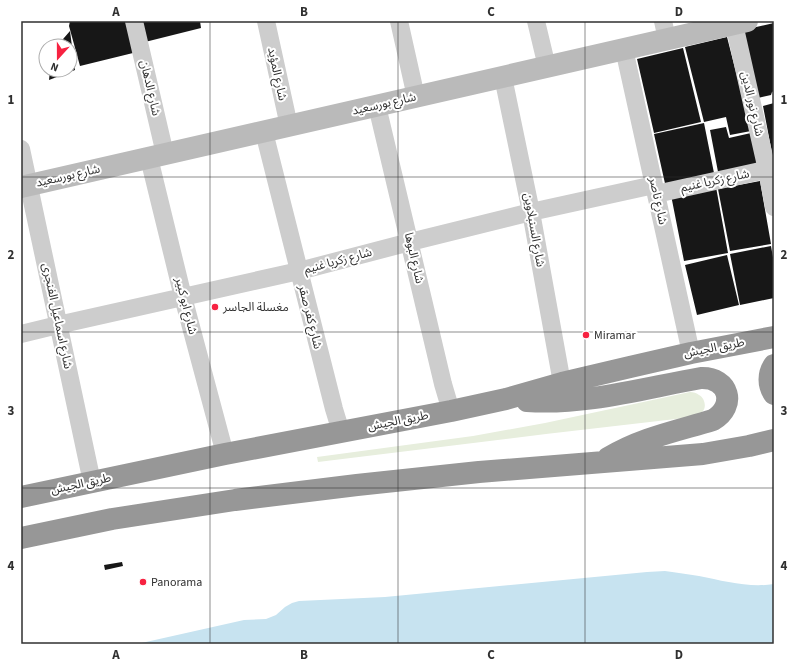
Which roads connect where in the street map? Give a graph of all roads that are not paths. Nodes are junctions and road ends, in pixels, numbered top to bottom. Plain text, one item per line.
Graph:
1 (134, 21) edge
2 (266, 21) edge
3 (399, 21) edge
4 (536, 21) edge
5 (741, 22) edge
6 (665, 30) edge
7 (624, 49) junction
8 (547, 67) junction
9 (503, 77) junction
10 (416, 97) junction
11 (377, 106) junction
12 (289, 126) junction
13 (264, 132) junction
14 (21, 149) edge
15 (157, 156) junction
16 (771, 169) edge
17 (25, 186) edge
18 (655, 190) junction
19 (774, 207) edge
20 (531, 212) junction
21 (410, 242) junction
22 (299, 271) junction
23 (184, 297) junction
24 (58, 325) junction
25 (21, 334) edge
26 (774, 337) edge
27 (691, 353) junction
28 (774, 365) edge
29 (562, 383) junction
30 (774, 394) edge
31 (506, 399) junction
32 (451, 411) junction
33 (341, 432) junction
34 (774, 440) edge
35 (225, 454) junction
36 (602, 462) junction
37 (92, 482) junction
38 (21, 497) edge
39 (21, 538) edge

1 - 15 street, شارع الدهان
2 - 12 street, شارع المؤيد
3 - 10 street
4 - 8 street
5 - 6 main road, شارع بورسعيد
5 - 16 street, شارع نور الدين
6 - 7 main road, شارع بورسعيد
7 - 8 main road, شارع بورسعيد
7 - 18 street, شارع ناصر
8 - 9 main road, شارع بورسعيد
9 - 10 main road, شارع بورسعيد
9 - 20 street, شارع السنبلاوين
10 - 11 main road, شارع بورسعيد
11 - 12 main road, شارع بورسعيد
11 - 21 street, شارع البوها
12 - 13 main road, شارع بورسعيد
13 - 15 main road, شارع بورسعيد
13 - 22 street, شارع كفر صقر
14 - 17 street, شارع اسماعيل الفنجرى
15 - 17 main road, شارع بورسعيد
15 - 23 street, شارع ابو كبير
16 - 18 street, شارع زكريا غنيم
16 - 19 street, شارع نور الدين
17 - 24 street, شارع اسماعيل الفنجرى
18 - 20 street, شارع زكريا غنيم
18 - 27 street, شارع ناصر
20 - 21 street, شارع زكريا غنيم
20 - 29 street, شارع السنبلاوين
21 - 22 street, شارع زكريا غنيم
21 - 32 street, شارع البوها
22 - 23 street, شارع زكريا غنيم
22 - 33 street, شارع كفر صقر
23 - 24 street, شارع زكريا غنيم
23 - 35 street, شارع ابو كبير
24 - 25 street, شارع زكريا غنيم
24 - 37 street, شارع اسماعيل الفنجرى
26 - 27 highway, طريق الجيش
27 - 29 highway, طريق الجيش
28 - 30 highway
29 - 31 highway, طريق الجيش
31 - 32 highway, طريق الجيش
31 - 36 highway
32 - 33 highway, طريق الجيش
33 - 35 highway, طريق الجيش
34 - 36 highway
35 - 37 highway, طريق الجيش
36 - 39 highway
37 - 38 highway, طريق الجيش

